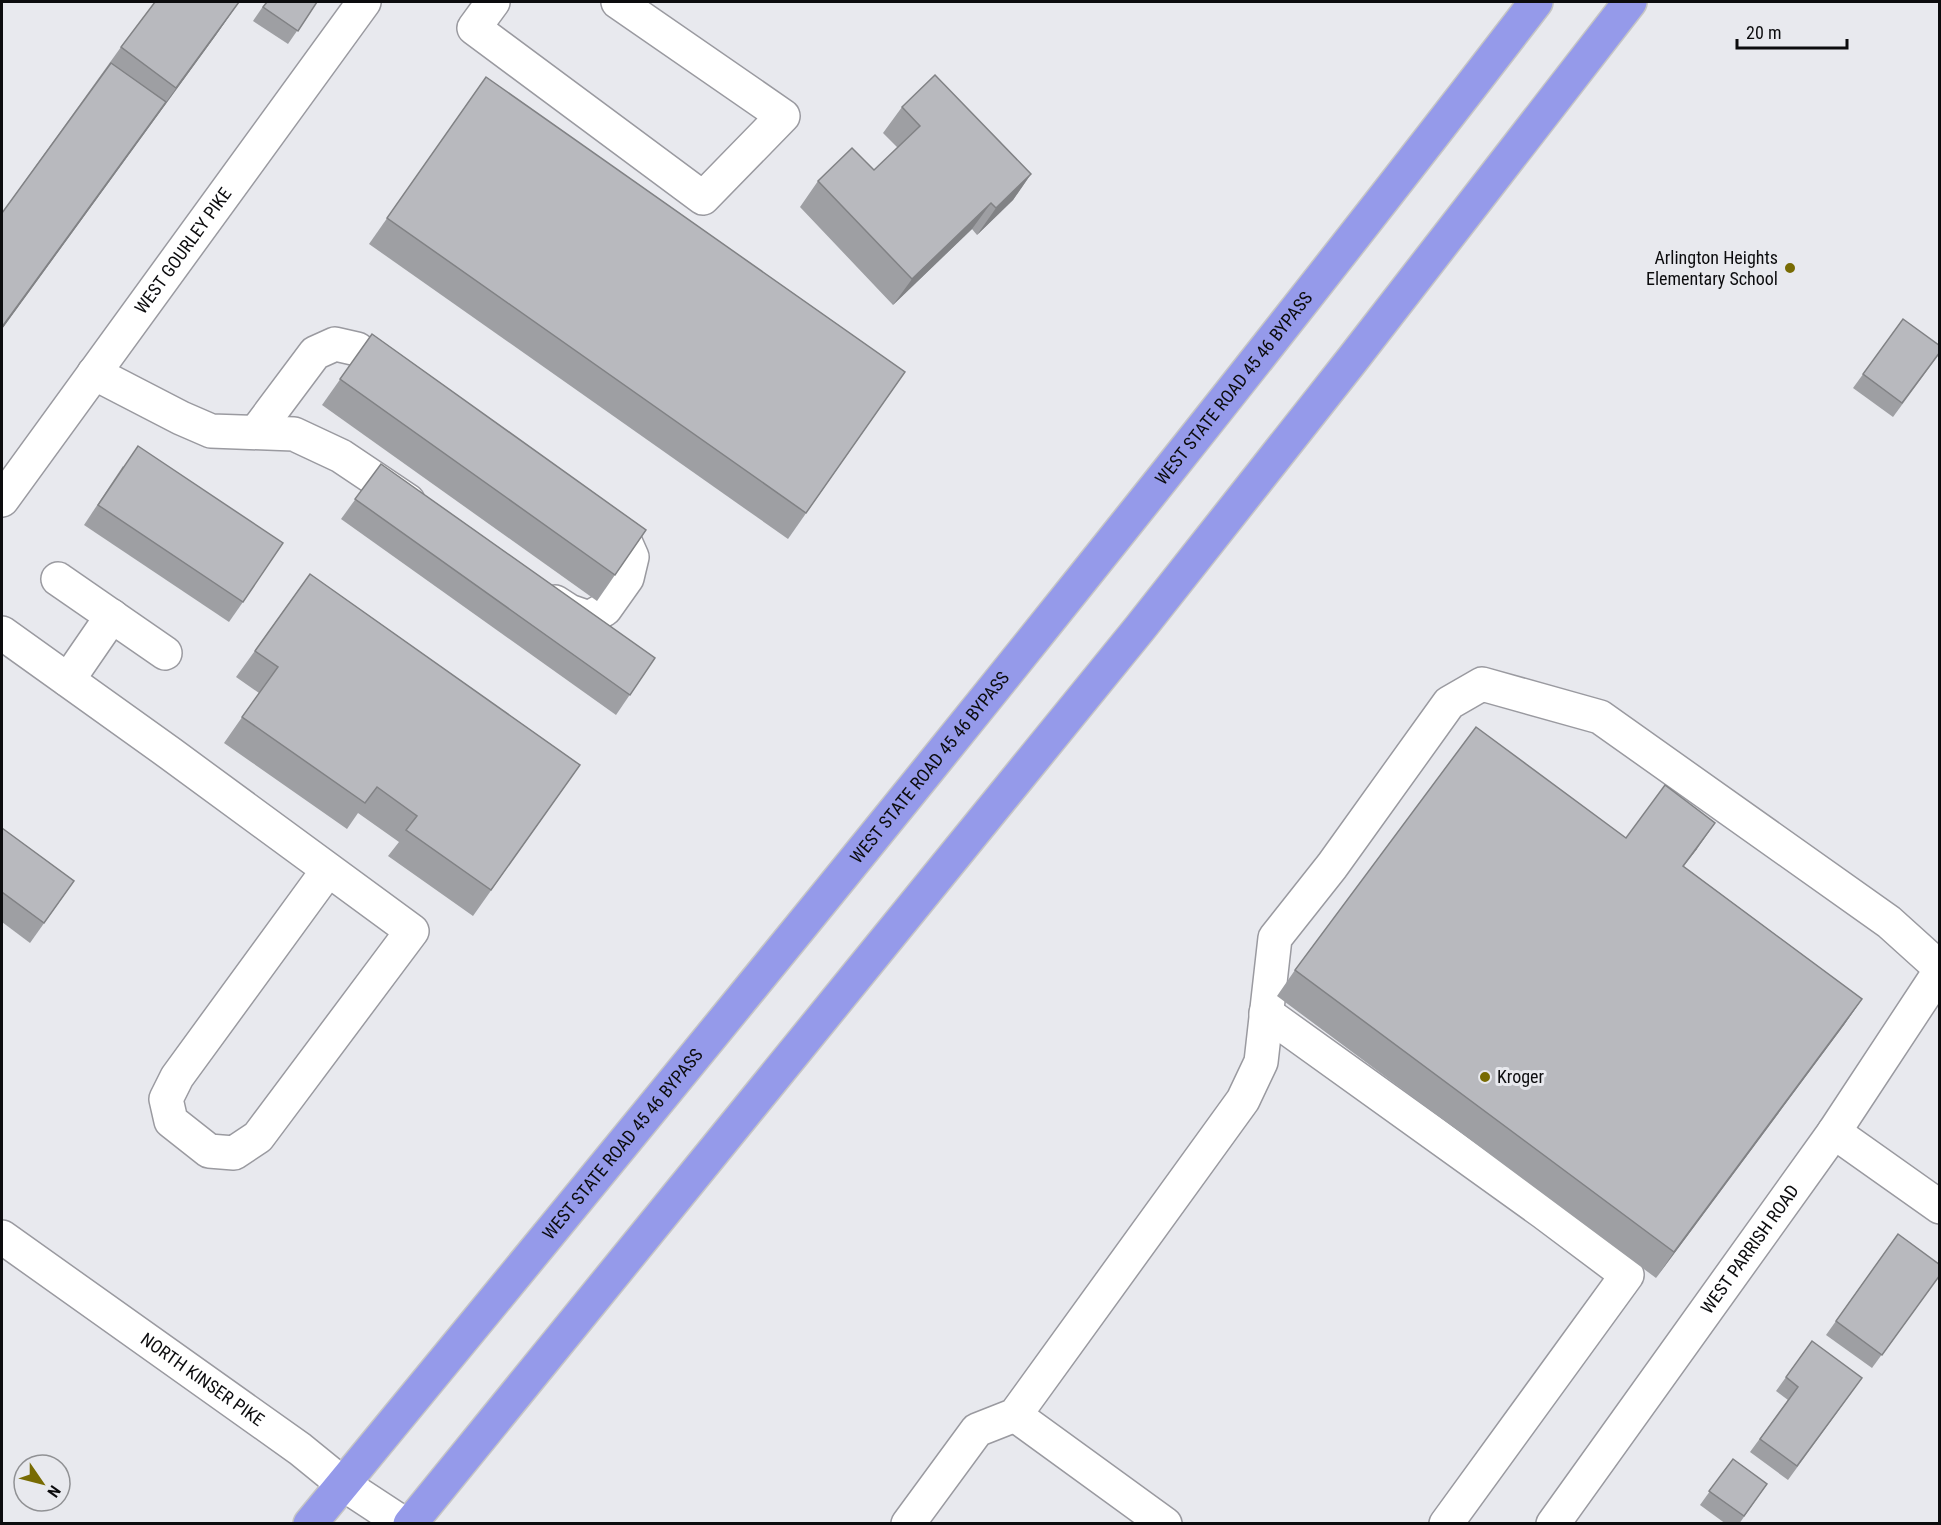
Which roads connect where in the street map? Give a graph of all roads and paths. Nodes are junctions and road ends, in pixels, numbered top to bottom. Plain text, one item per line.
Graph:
1 (364, 2) edge
2 (493, 2) edge
3 (618, 2) edge
4 (1536, 2) edge
5 (1630, 2) edge
6 (94, 373) junction
7 (414, 390) edge
8 (256, 432) junction
9 (2, 500) edge
10 (576, 505) edge
11 (430, 516) edge
12 (58, 579) dead end
13 (529, 584) edge
14 (112, 616) junction
15 (2, 633) edge
16 (165, 653) dead end
17 (68, 680) junction
18 (328, 870) junction
19 (1940, 970) edge
20 (1266, 1013) junction
21 (1834, 1132) junction
22 (1940, 1207) edge
23 (2, 1236) edge
24 (1015, 1415) junction
25 (343, 1484) junction
26 (310, 1524) edge
27 (404, 1524) edge
28 (410, 1524) edge
29 (908, 1524) edge
30 (1165, 1524) edge
31 (1446, 1524) edge
32 (1553, 1524) edge

1 - 6 street, WEST GOURLEY PIKE
2 - 3 street
4 - 25 highway, WEST STATE ROAD 45 46 BYPASS
5 - 28 highway
6 - 8 street
6 - 9 street, WEST GOURLEY PIKE
7 - 8 street
8 - 11 street
10 - 13 street
12 - 14 street
14 - 16 street
14 - 17 street
15 - 17 street
17 - 18 street
18 - 18 street
19 - 20 street
19 - 21 street, WEST PARRISH ROAD
20 - 24 street
20 - 31 street
21 - 22 street
21 - 32 street, WEST PARRISH ROAD
23 - 25 street, NORTH KINSER PIKE
24 - 29 street
24 - 30 street
25 - 26 highway, WEST STATE ROAD 45 46 BYPASS
25 - 27 street, NORTH KINSER PIKE

